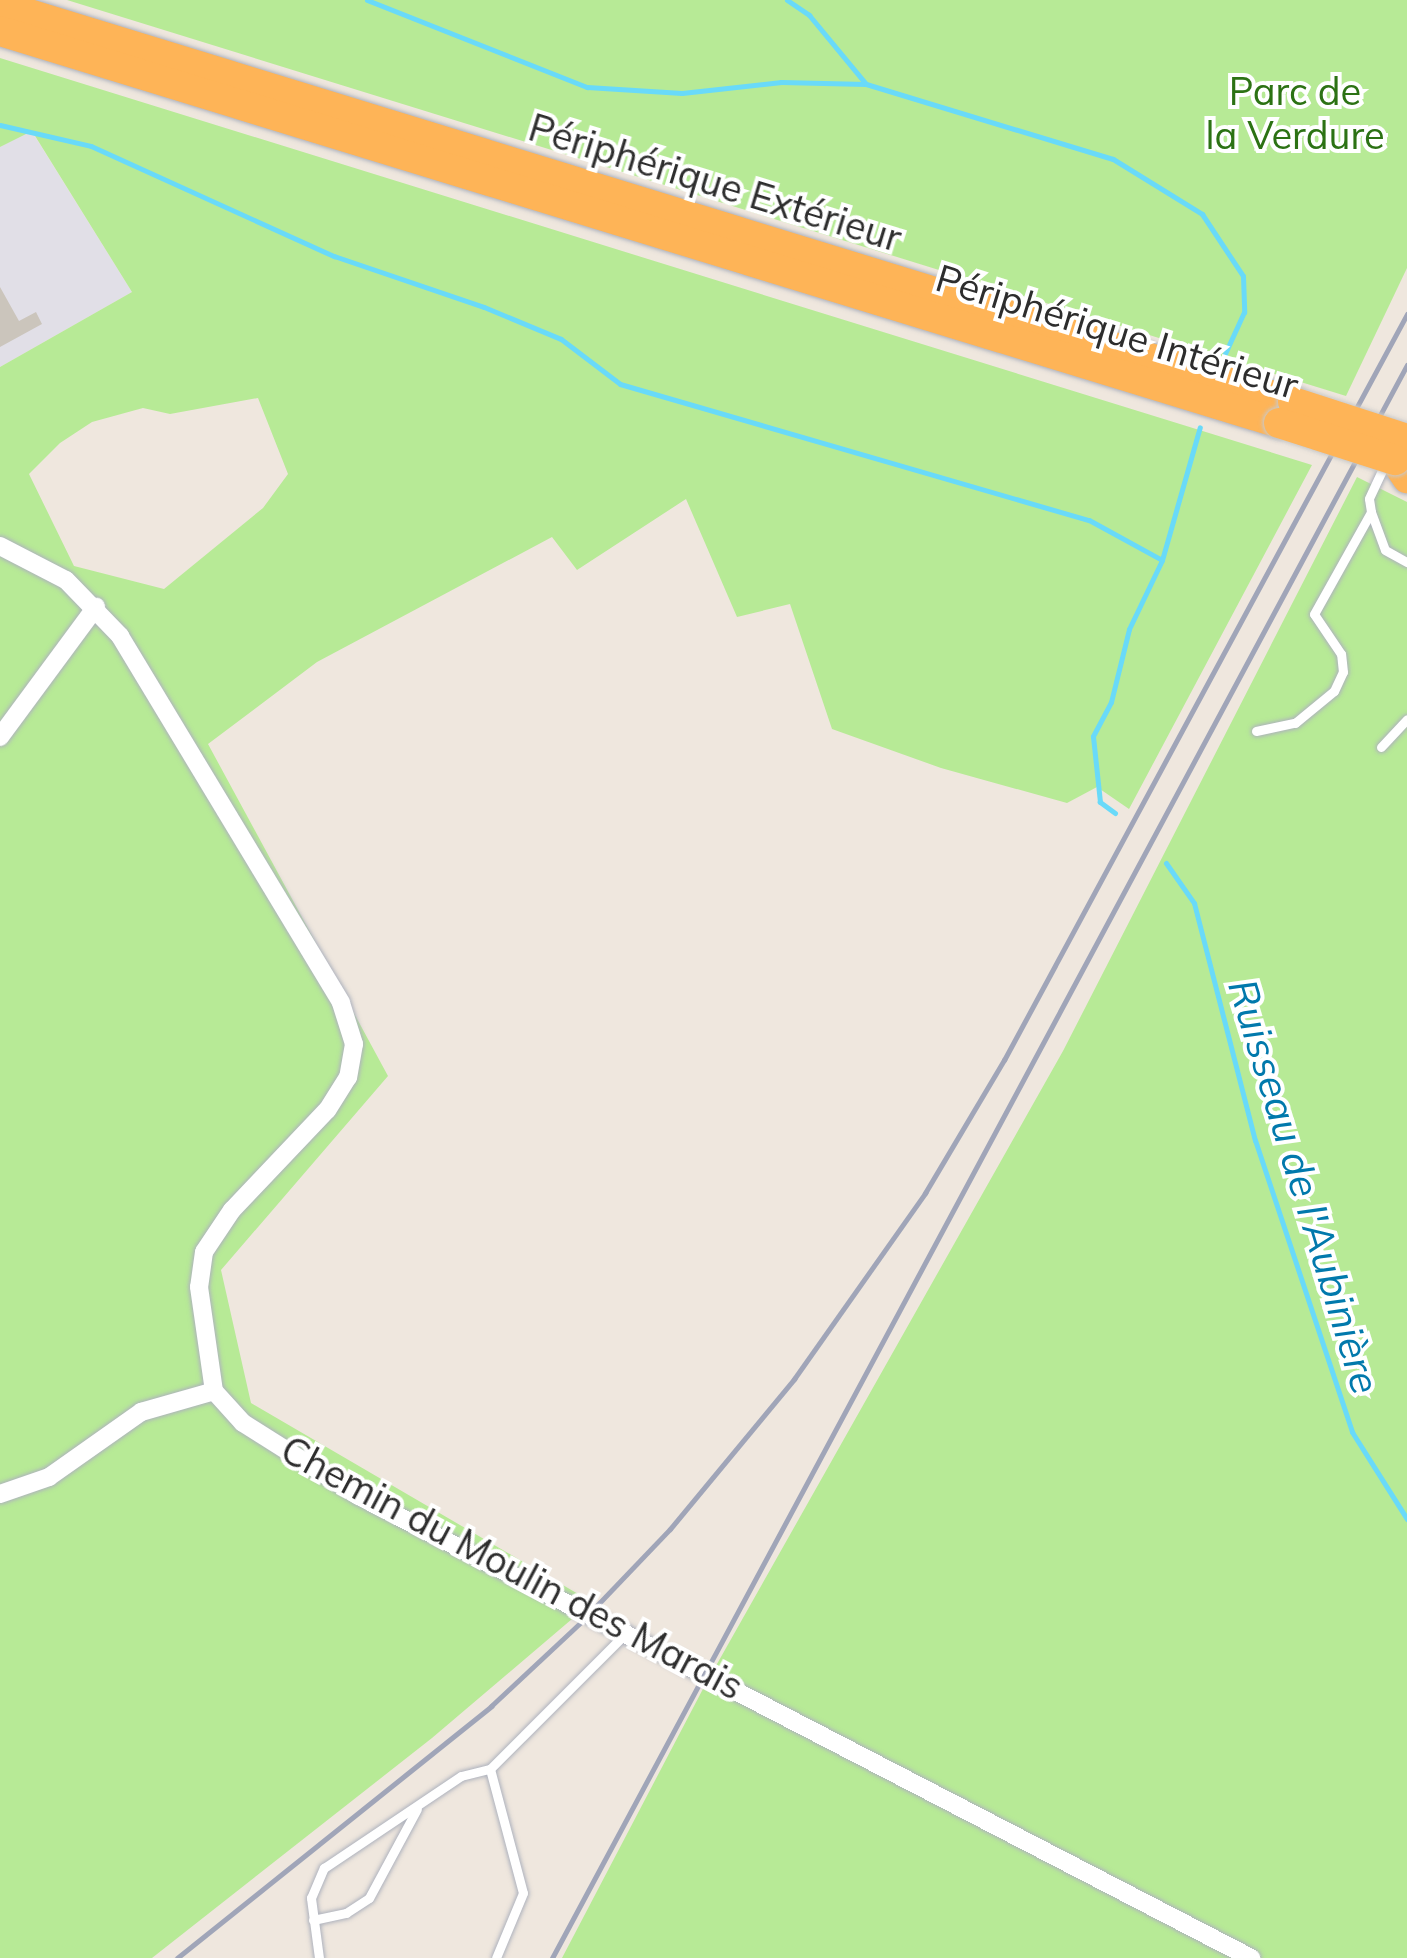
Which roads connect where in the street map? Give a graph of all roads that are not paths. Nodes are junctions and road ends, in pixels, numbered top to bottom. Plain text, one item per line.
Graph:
1 (0, 5) edge
2 (0, 31) edge
3 (1286, 412) junction
4 (1407, 424) edge
5 (1404, 460) edge
6 (1370, 512) junction
7 (0, 546) edge
8 (1407, 562) edge
9 (96, 607) junction
10 (1407, 719) edge
11 (1256, 731) dead end
12 (0, 736) edge
13 (1381, 747) dead end
14 (214, 1391) junction
15 (0, 1494) edge
16 (627, 1630) junction
17 (490, 1769) junction
18 (420, 1804) junction
19 (313, 1920) junction
20 (319, 1958) edge
21 (496, 1958) edge
22 (1250, 1958) edge

1 - 3 highway, Périphérique Extérieur
2 - 3 highway, Périphérique Intérieur
3 - 5 highway, Périphérique Intérieur, bridge
4 - 6 lane
6 - 8 lane
6 - 11 lane
7 - 9 street
9 - 12 street
9 - 14 street
10 - 13 lane
14 - 15 street
14 - 16 street, Chemin du Moulin des Marais
16 - 17 lane
16 - 22 street, Chemin du Moulin des Marais
17 - 18 lane
17 - 21 lane
18 - 19 lane
18 - 19 lane
19 - 20 lane

